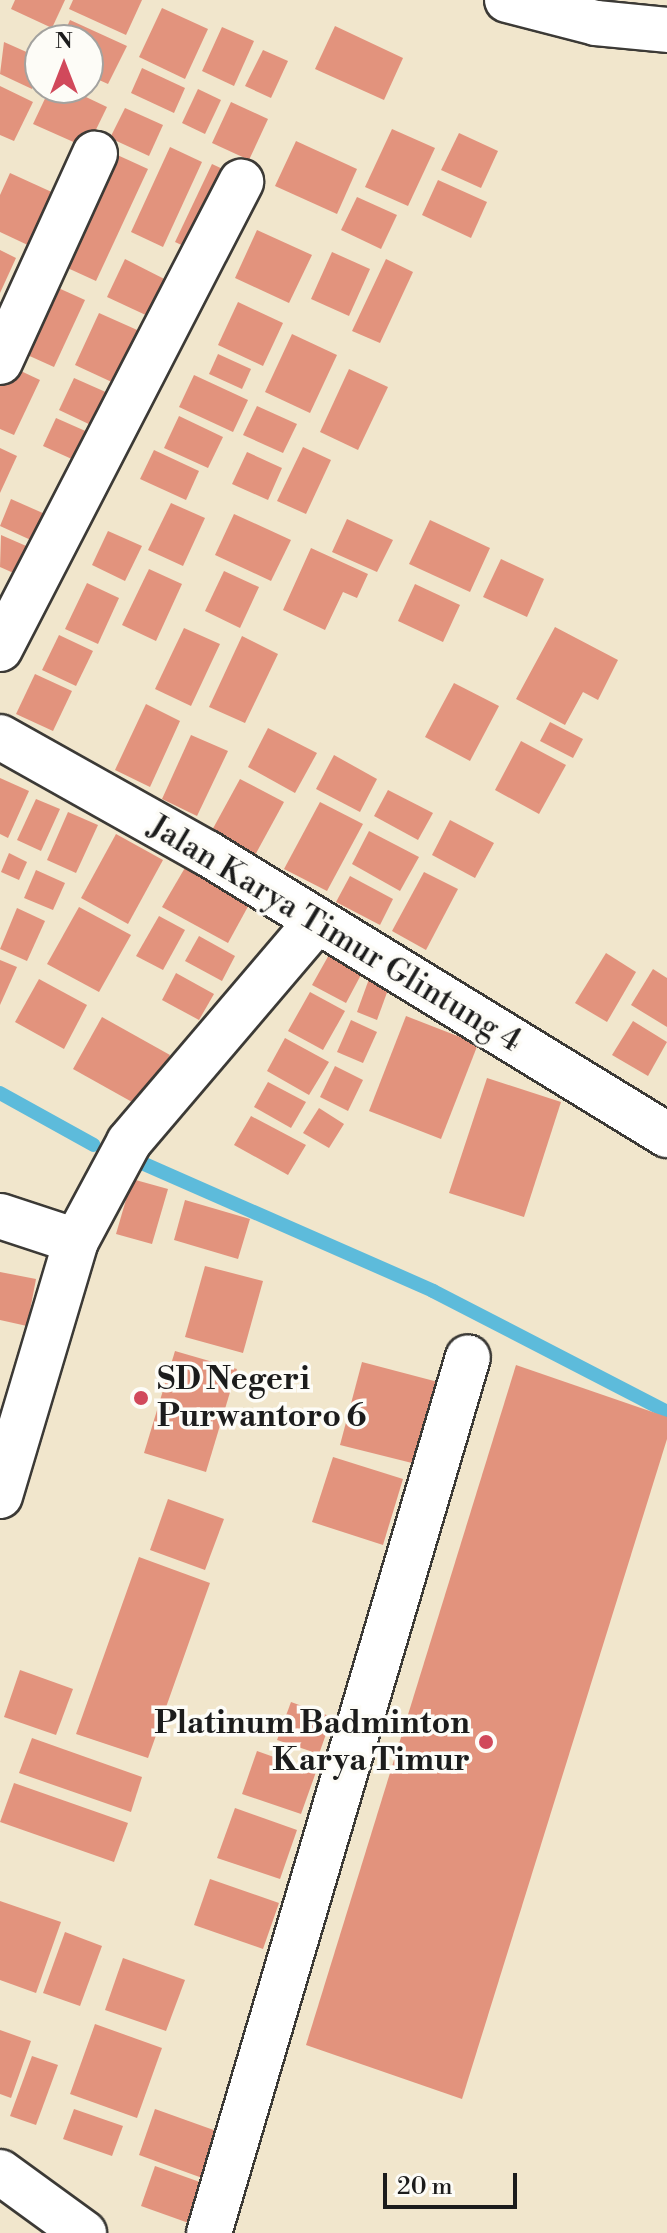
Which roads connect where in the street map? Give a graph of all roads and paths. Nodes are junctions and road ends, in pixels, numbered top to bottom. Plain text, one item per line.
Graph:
1 (507, 0) edge
2 (667, 30) edge
3 (95, 154) dead end
4 (241, 182) dead end
5 (0, 362) edge
6 (0, 649) edge
7 (0, 737) edge
8 (317, 921) junction
9 (667, 1135) edge
10 (0, 1216) edge
11 (76, 1241) junction
12 (468, 1357) dead end
13 (0, 1496) edge
14 (0, 2172) edge
15 (84, 2233) edge
16 (209, 2233) edge

1 - 2 street
3 - 5 street
4 - 6 street
7 - 8 street, Jalan Karya Timur Glintung 4
8 - 9 street, Jalan Karya Timur Glintung 4
8 - 11 street
10 - 11 street
11 - 13 street
12 - 16 street
14 - 15 street

